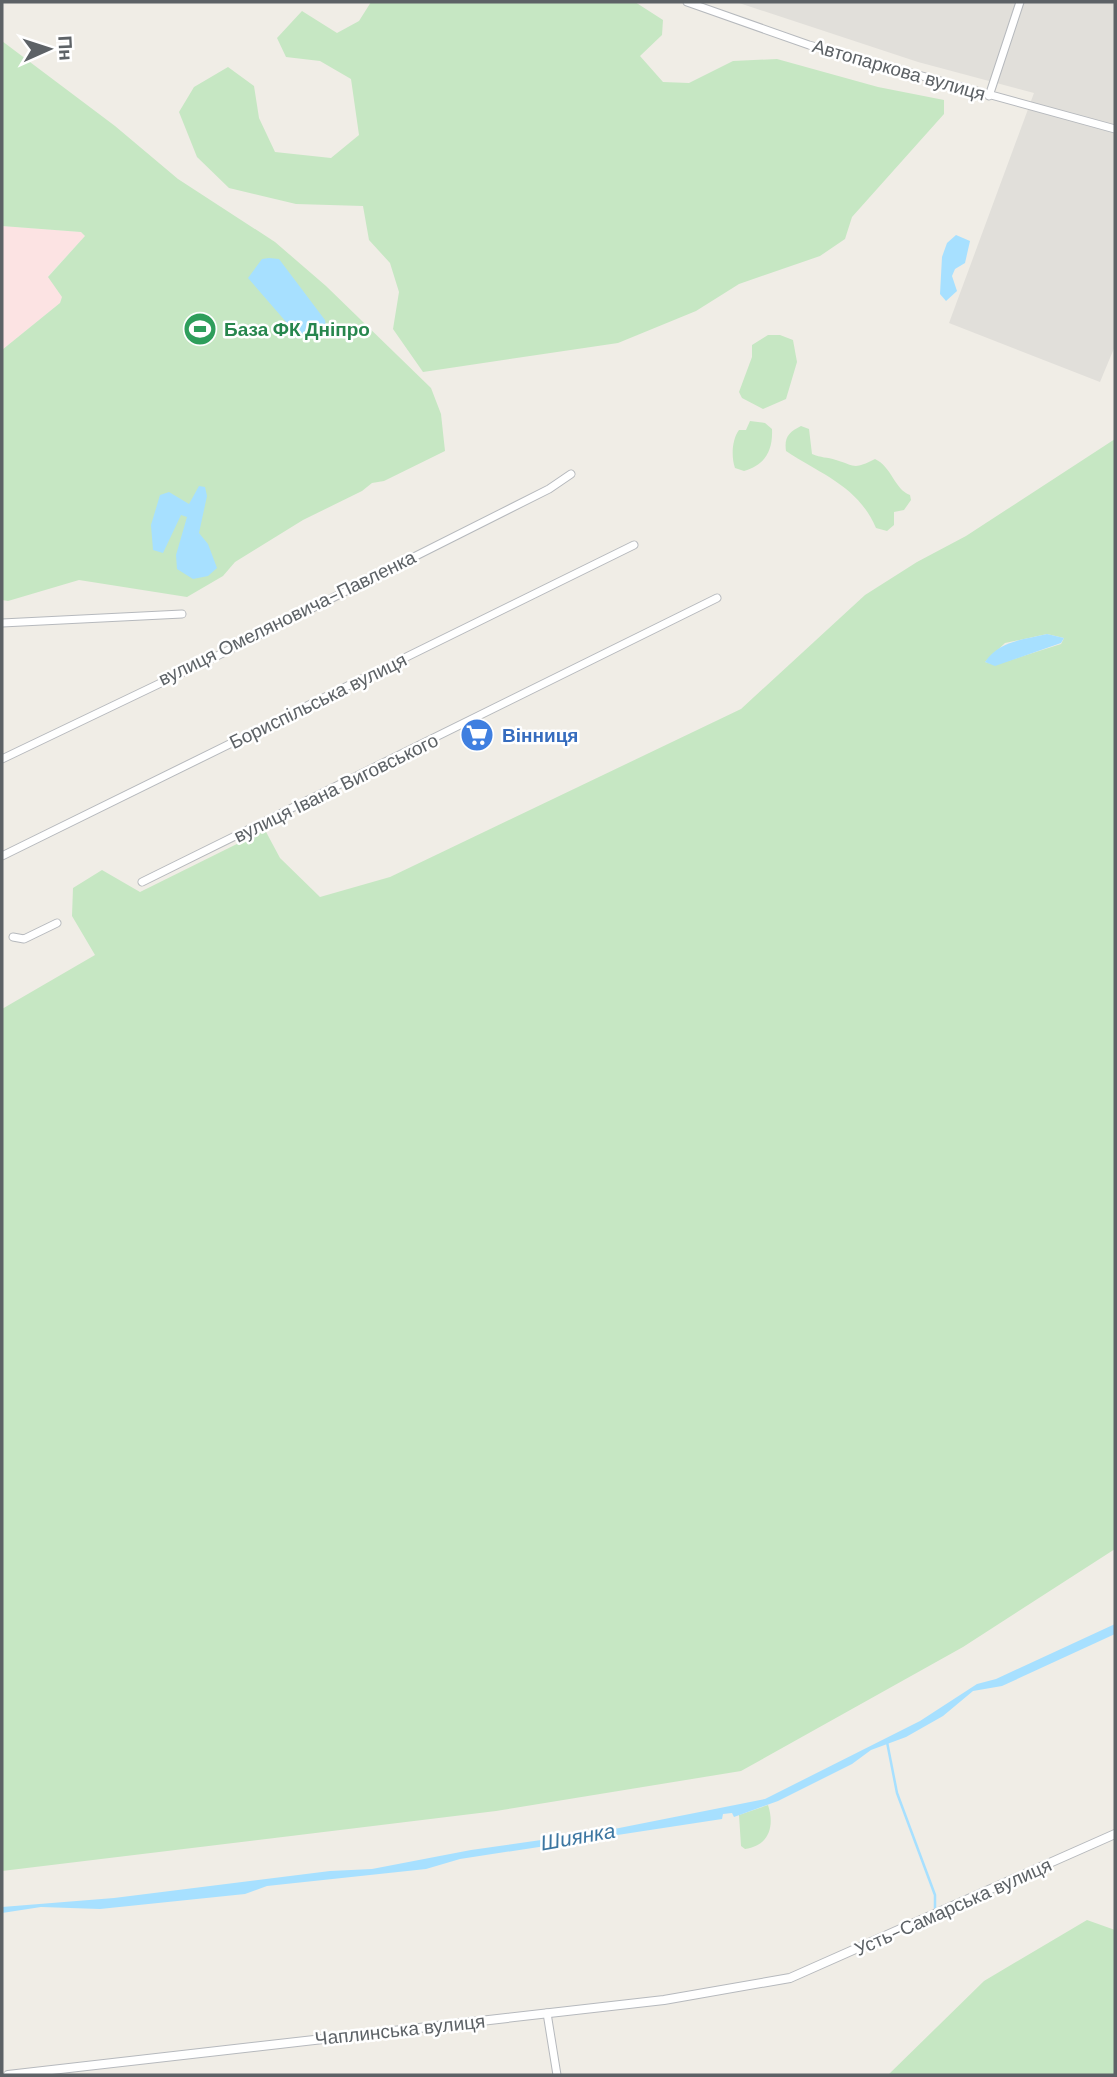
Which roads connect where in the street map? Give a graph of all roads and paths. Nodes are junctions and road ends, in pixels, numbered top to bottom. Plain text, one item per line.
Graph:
1 (687, 2) edge
2 (1020, 2) edge
3 (989, 96) junction
4 (1115, 130) edge
5 (571, 474) dead end
6 (634, 545) dead end
7 (717, 598) dead end
8 (182, 614) dead end
9 (2, 623) edge
10 (2, 759) edge
11 (2, 856) edge
12 (142, 882) dead end
13 (57, 923) dead end
14 (13, 937) dead end
15 (1115, 1834) edge
16 (790, 1978) joint
17 (547, 2013) junction
18 (8, 2075) edge
19 (557, 2075) edge

1 - 3 street, Автопаркова вулиця
2 - 3 street
3 - 4 street, Автопаркова вулиця
5 - 10 street, вулиця Омеляновича-Павленка
6 - 11 street, Бориспільська вулиця
7 - 12 street, вулиця Івана Виговського
8 - 9 street
13 - 14 street
15 - 16 street, Усть-Самарська вулиця
16 - 17 street, Чаплинська вулиця
17 - 18 street, Чаплинська вулиця
17 - 19 street

